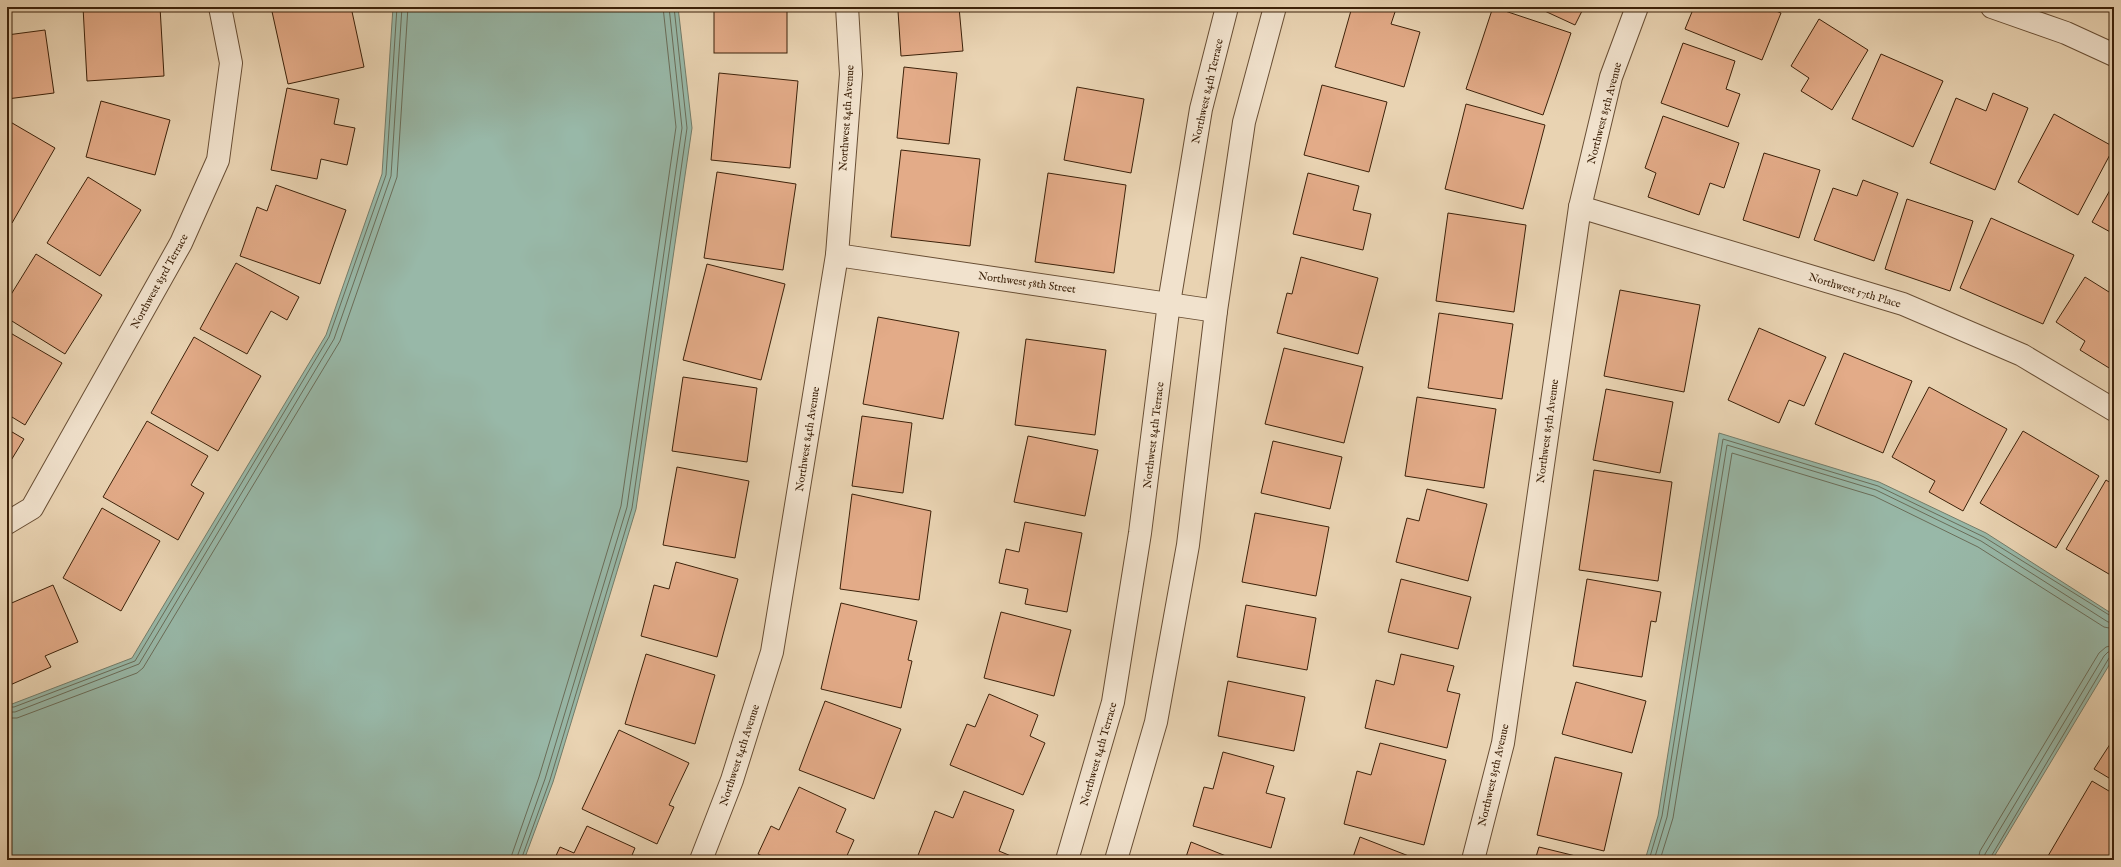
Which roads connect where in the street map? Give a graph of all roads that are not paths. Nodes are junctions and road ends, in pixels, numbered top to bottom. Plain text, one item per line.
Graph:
1 (220, 7) edge
2 (847, 7) edge
3 (1227, 7) edge
4 (1275, 7) edge
5 (1637, 7) edge
6 (1992, 7) edge
7 (2114, 56) edge
8 (1580, 208) junction
9 (837, 255) junction
10 (1169, 303) junction
11 (1216, 311) junction
12 (2114, 410) edge
13 (7, 523) edge
14 (701, 860) edge
15 (1067, 860) edge
16 (1116, 860) edge
17 (1473, 860) edge

1 - 13 street, Northwest 83rd Terrace
2 - 9 street, Northwest 84th Avenue
3 - 10 street, Northwest 84th Terrace
4 - 11 street
5 - 8 street, Northwest 85th Avenue
6 - 7 street
8 - 12 street, Northwest 57th Place
8 - 17 street, Northwest 85th Avenue
9 - 10 street, Northwest 58th Street
9 - 14 street, Northwest 84th Avenue
10 - 11 street, Northwest 58th Street
10 - 15 street, Northwest 84th Terrace
11 - 16 street

